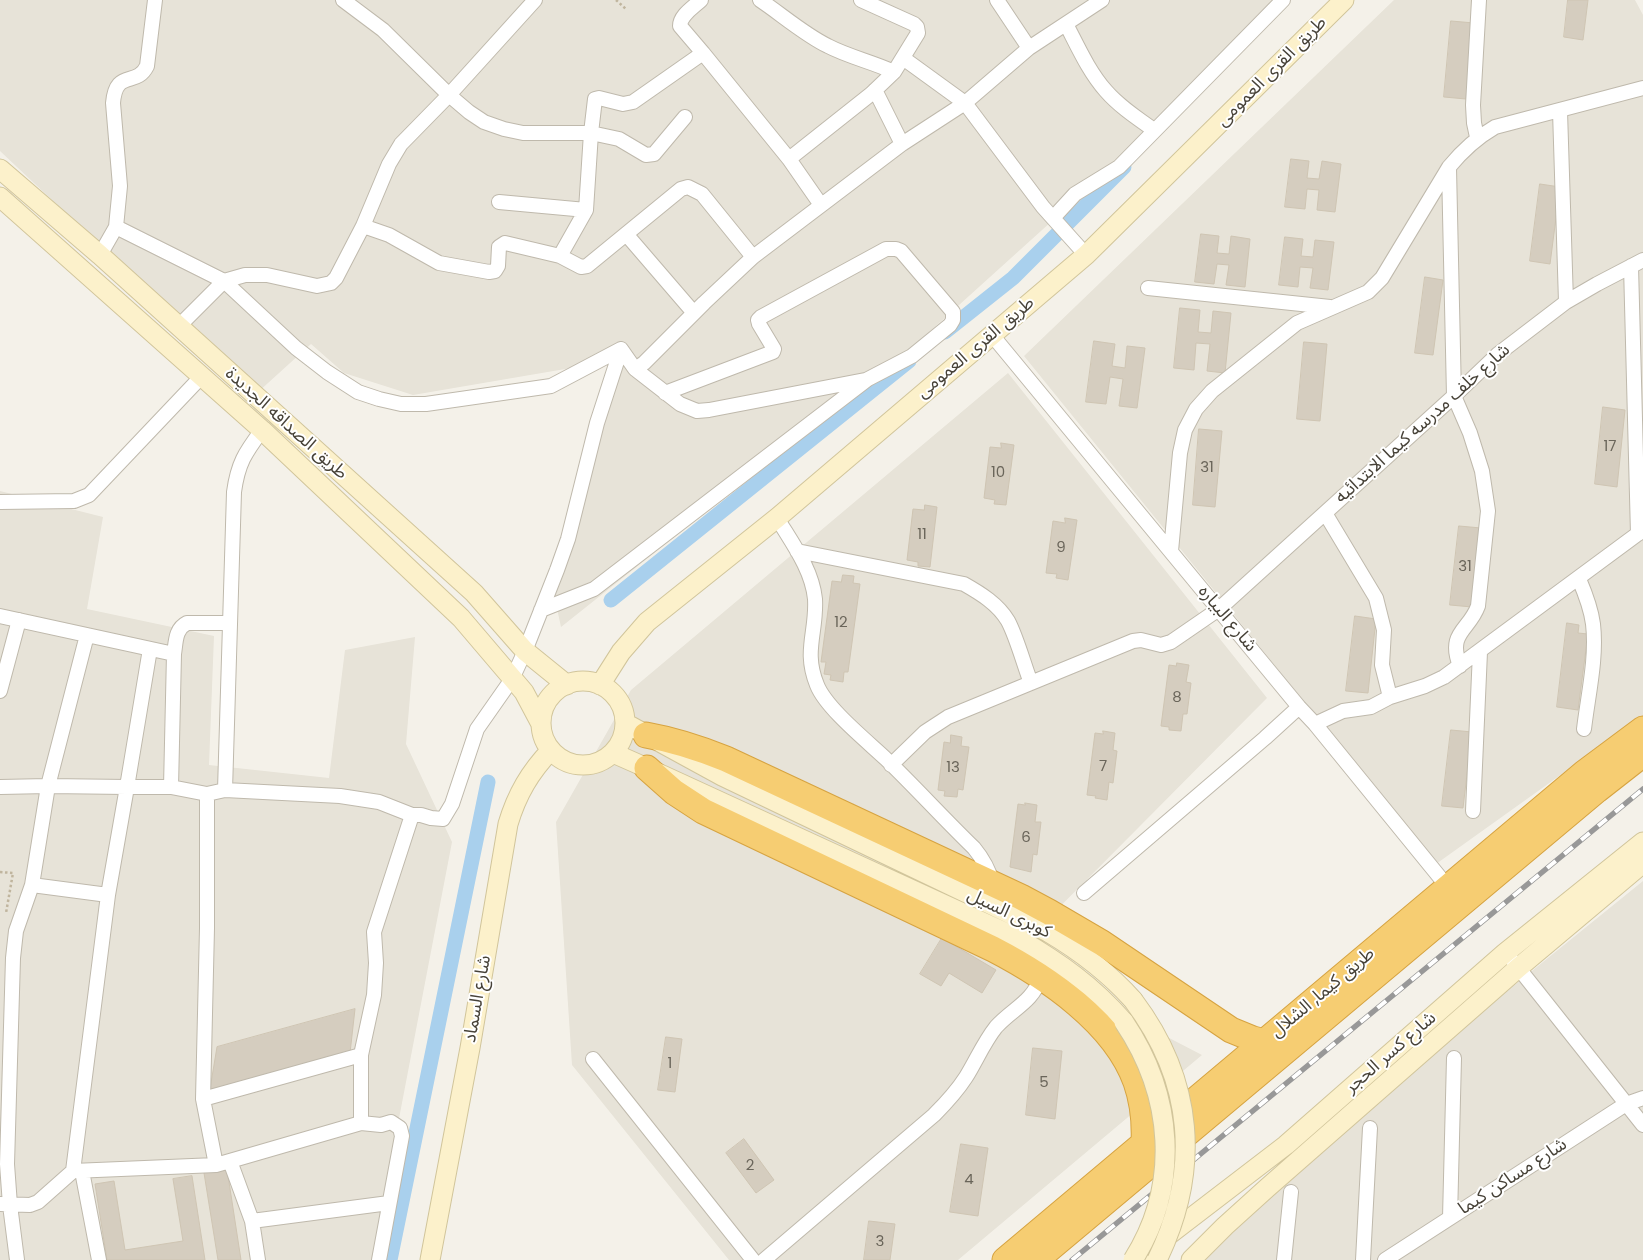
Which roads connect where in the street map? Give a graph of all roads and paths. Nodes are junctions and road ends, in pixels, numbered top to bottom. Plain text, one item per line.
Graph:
1 (155, 0) edge
2 (343, 0) edge
3 (535, 0) edge
4 (616, 0) edge
5 (701, 0) edge
6 (760, 0) edge
7 (860, 0) edge
8 (996, 0) edge
9 (1102, 0) edge
10 (1283, 0) edge
11 (1344, 0) edge
12 (1479, 0) edge
13 (627, 10) dead end
14 (1066, 24) junction
15 (1029, 48) junction
16 (703, 53) junction
17 (903, 58) junction
18 (894, 72) junction
19 (1643, 88) edge
20 (875, 90) junction
21 (449, 94) junction
22 (965, 103) junction
23 (1560, 111) junction
24 (685, 117) dead end
25 (1154, 130) junction
26 (591, 133) junction
27 (1478, 137) junction
28 (902, 144) junction
29 (789, 159) junction
30 (1449, 167) junction
31 (0, 169) edge
32 (0, 197) edge
33 (499, 202) dead end
34 (821, 204) junction
35 (43, 205) junction
36 (586, 210) junction
37 (1055, 220) junction
38 (30, 223) junction
39 (363, 226) junction
40 (116, 227) junction
41 (626, 234) junction
42 (1083, 252) junction
43 (100, 255) junction
44 (560, 256) junction
45 (753, 257) junction
46 (1637, 263) edge
47 (224, 281) junction
48 (1148, 288) dead end
49 (1566, 302) junction
50 (1330, 307) junction
51 (694, 313) junction
52 (178, 327) junction
53 (992, 334) junction
54 (163, 342) junction
55 (621, 349) junction
56 (635, 369) junction
57 (202, 376) junction
58 (868, 380) junction
59 (665, 393) junction
60 (1454, 396) junction
61 (262, 430) junction
62 (0, 502) edge
63 (1325, 513) junction
64 (777, 518) junction
65 (1641, 532) edge
66 (797, 551) junction
67 (1171, 552) junction
68 (1580, 579) junction
69 (1219, 609) junction
70 (541, 610) junction
71 (0, 616) edge
72 (19, 620) junction
73 (230, 623) junction
74 (87, 635) junction
75 (150, 649) junction
76 (525, 651) junction
77 (1480, 652) junction
78 (174, 654) junction
79 (1460, 666) junction
80 (512, 679) junction
81 (1031, 683) junction
82 (567, 685) junction
83 (600, 685) junction
84 (0, 691) edge
85 (1390, 697) junction
86 (1299, 707) junction
87 (542, 724) junction
88 (1315, 724) junction
89 (635, 729) junction
90 (1584, 729) dead end
91 (1643, 729) edge
92 (551, 750) junction
93 (613, 753) junction
94 (1643, 754) edge
95 (891, 765) junction
96 (647, 768) junction
97 (1590, 781) junction
98 (48, 786) junction
99 (0, 787) edge
100 (127, 787) junction
101 (171, 788) junction
102 (225, 790) junction
103 (207, 794) junction
104 (1474, 811) dead end
105 (412, 815) junction
106 (1643, 842) edge
107 (1643, 863) edge
108 (0, 872) edge
109 (32, 885) junction
110 (993, 885) junction
111 (1084, 893) dead end
112 (108, 895) junction
113 (1454, 896) junction
114 (5, 919) dead end
115 (1505, 953) junction
116 (1518, 968) junction
117 (1041, 977) junction
118 (1264, 1042) junction
119 (361, 1055) junction
120 (1454, 1058) dead end
121 (593, 1060) dead end
122 (1643, 1098) edge
123 (203, 1099) junction
124 (1626, 1104) junction
125 (361, 1123) junction
126 (1643, 1125) edge
127 (1370, 1128) dead end
128 (1144, 1142) junction
129 (230, 1161) junction
130 (216, 1164) junction
131 (78, 1171) junction
132 (1291, 1192) dead end
133 (390, 1203) junction
134 (5, 1205) edge
135 (1450, 1218) junction
136 (252, 1221) junction
137 (18, 1260) edge
138 (99, 1260) edge
139 (258, 1260) edge
140 (378, 1260) edge
141 (430, 1260) edge
142 (753, 1260) edge
143 (764, 1260) edge
144 (1005, 1260) edge
145 (1036, 1260) edge
146 (1135, 1260) edge
147 (1157, 1260) edge
148 (1191, 1260) edge
149 (1284, 1260) edge
150 (1363, 1260) edge
151 (1385, 1260) edge

1 - 40 street
2 - 21 street
3 - 21 street
4 - 13 path
5 - 16 street
6 - 18 street
7 - 17 street
8 - 15 street
9 - 14 street
10 - 25 street
11 - 42 street, طريق القرى العمومى
12 - 27 street
14 - 15 street
14 - 25 street
15 - 22 street
16 - 26 street
16 - 29 street
17 - 18 street
17 - 22 street
18 - 20 street
19 - 23 street
20 - 28 street
20 - 29 street
21 - 26 street
21 - 39 street
22 - 28 street
22 - 37 street
23 - 27 street
23 - 49 street
24 - 26 street
25 - 37 street
26 - 36 street
27 - 30 street
28 - 34 street
29 - 34 street
30 - 50 street
30 - 60 street
31 - 35 street, طريق الصداقه الجديدة
32 - 38 street, طريق الصداقه الجديدة
33 - 36 street
34 - 45 street
35 - 38 street
35 - 43 street, طريق الصداقه الجديدة
36 - 44 street
37 - 42 street
38 - 54 street, طريق الصداقه الجديدة
39 - 44 street
39 - 47 street
40 - 43 street
40 - 47 street
41 - 44 street
41 - 45 street
41 - 51 street
42 - 53 street, طريق القرى العمومى
43 - 52 street, طريق الصداقه الجديدة
45 - 51 street
46 - 49 street, شارع خلف مدرسه كيما الابتدائيه
46 - 65 street
47 - 52 street
47 - 55 street
48 - 50 street
49 - 60 street, شارع خلف مدرسه كيما الابتدائيه
50 - 67 street
51 - 56 street
52 - 54 street
52 - 76 street, طريق الصداقه الجديدة
53 - 64 street, طريق القرى العمومى
53 - 67 street, شارع البياره
54 - 57 street, طريق الصداقه الجديدة
55 - 56 street
55 - 70 street
56 - 59 street
57 - 61 street, طريق الصداقه الجديدة
57 - 62 street
58 - 59 street
58 - 59 street
58 - 70 street
60 - 63 street, شارع خلف مدرسه كيما الابتدائيه
60 - 79 street
61 - 73 street
61 - 80 street, طريق الصداقه الجديدة
63 - 69 street, شارع خلف مدرسه كيما الابتدائيه
63 - 85 street
64 - 66 street
64 - 83 street, طريق القرى العمومى
65 - 68 street
66 - 81 street
66 - 95 street
67 - 69 street, شارع البياره
68 - 77 street
68 - 90 street
69 - 81 street, شارع خلف مدرسه كيما الابتدائيه
69 - 86 street, شارع البياره
70 - 76 street
71 - 72 street
72 - 74 street
72 - 84 street
73 - 78 street
73 - 102 street
74 - 75 street
74 - 98 street
75 - 78 street
75 - 100 street
76 - 80 street
76 - 82 street, طريق الصداقه الجديدة
77 - 79 street
77 - 104 street
78 - 101 street
79 - 85 street
80 - 87 street, طريق الصداقه الجديدة
80 - 105 street
81 - 95 street, شارع خلف مدرسه كيما الابتدائيه
82 - 83 street
82 - 87 street
83 - 89 street
85 - 88 street
86 - 88 street, شارع البياره
86 - 111 street
87 - 92 street
88 - 113 street, شارع البياره
89 - 93 street
89 - 110 highway
89 - 147 street, كوبرى السيل, bridge
91 - 97 highway, طريق كيما, الشلال
92 - 93 street
92 - 141 street, شارع السماد
93 - 96 street, كوبرى السيل
94 - 97 highway, طريق كيما, الشلال
95 - 110 street
96 - 117 highway
96 - 146 street, كوبرى السيل, bridge
97 - 113 highway, طريق كيما, الشلال
98 - 99 street
98 - 100 street
98 - 109 street
100 - 101 street
100 - 112 street
101 - 103 street
102 - 103 street
102 - 105 street
103 - 123 street
105 - 119 street
106 - 115 street, شارع كسر الحجر
107 - 116 street, شارع كسر الحجر
108 - 114 path
109 - 112 street
109 - 134 street
110 - 118 highway
112 - 131 street
113 - 118 highway, طريق كيما, الشلال
113 - 145 highway, طريق كيما, الشلال
115 - 116 street
115 - 146 street, شارع كسر الحجر
116 - 124 street
116 - 148 street, شارع كسر الحجر
117 - 128 highway
117 - 143 street
118 - 128 highway, طريق كيما, الشلال
119 - 123 street
119 - 125 street
120 - 135 street
121 - 142 street
122 - 124 street, شارع مساكن كيما
123 - 130 street
124 - 126 street
124 - 135 street, شارع مساكن كيما
125 - 129 street
125 - 133 street
127 - 150 street
128 - 144 highway, طريق كيما, الشلال
129 - 130 street
129 - 136 street
130 - 131 street
131 - 134 street
131 - 138 street
132 - 149 street
133 - 136 street
133 - 140 street
134 - 137 street
135 - 151 street, شارع مساكن كيما
136 - 139 street

